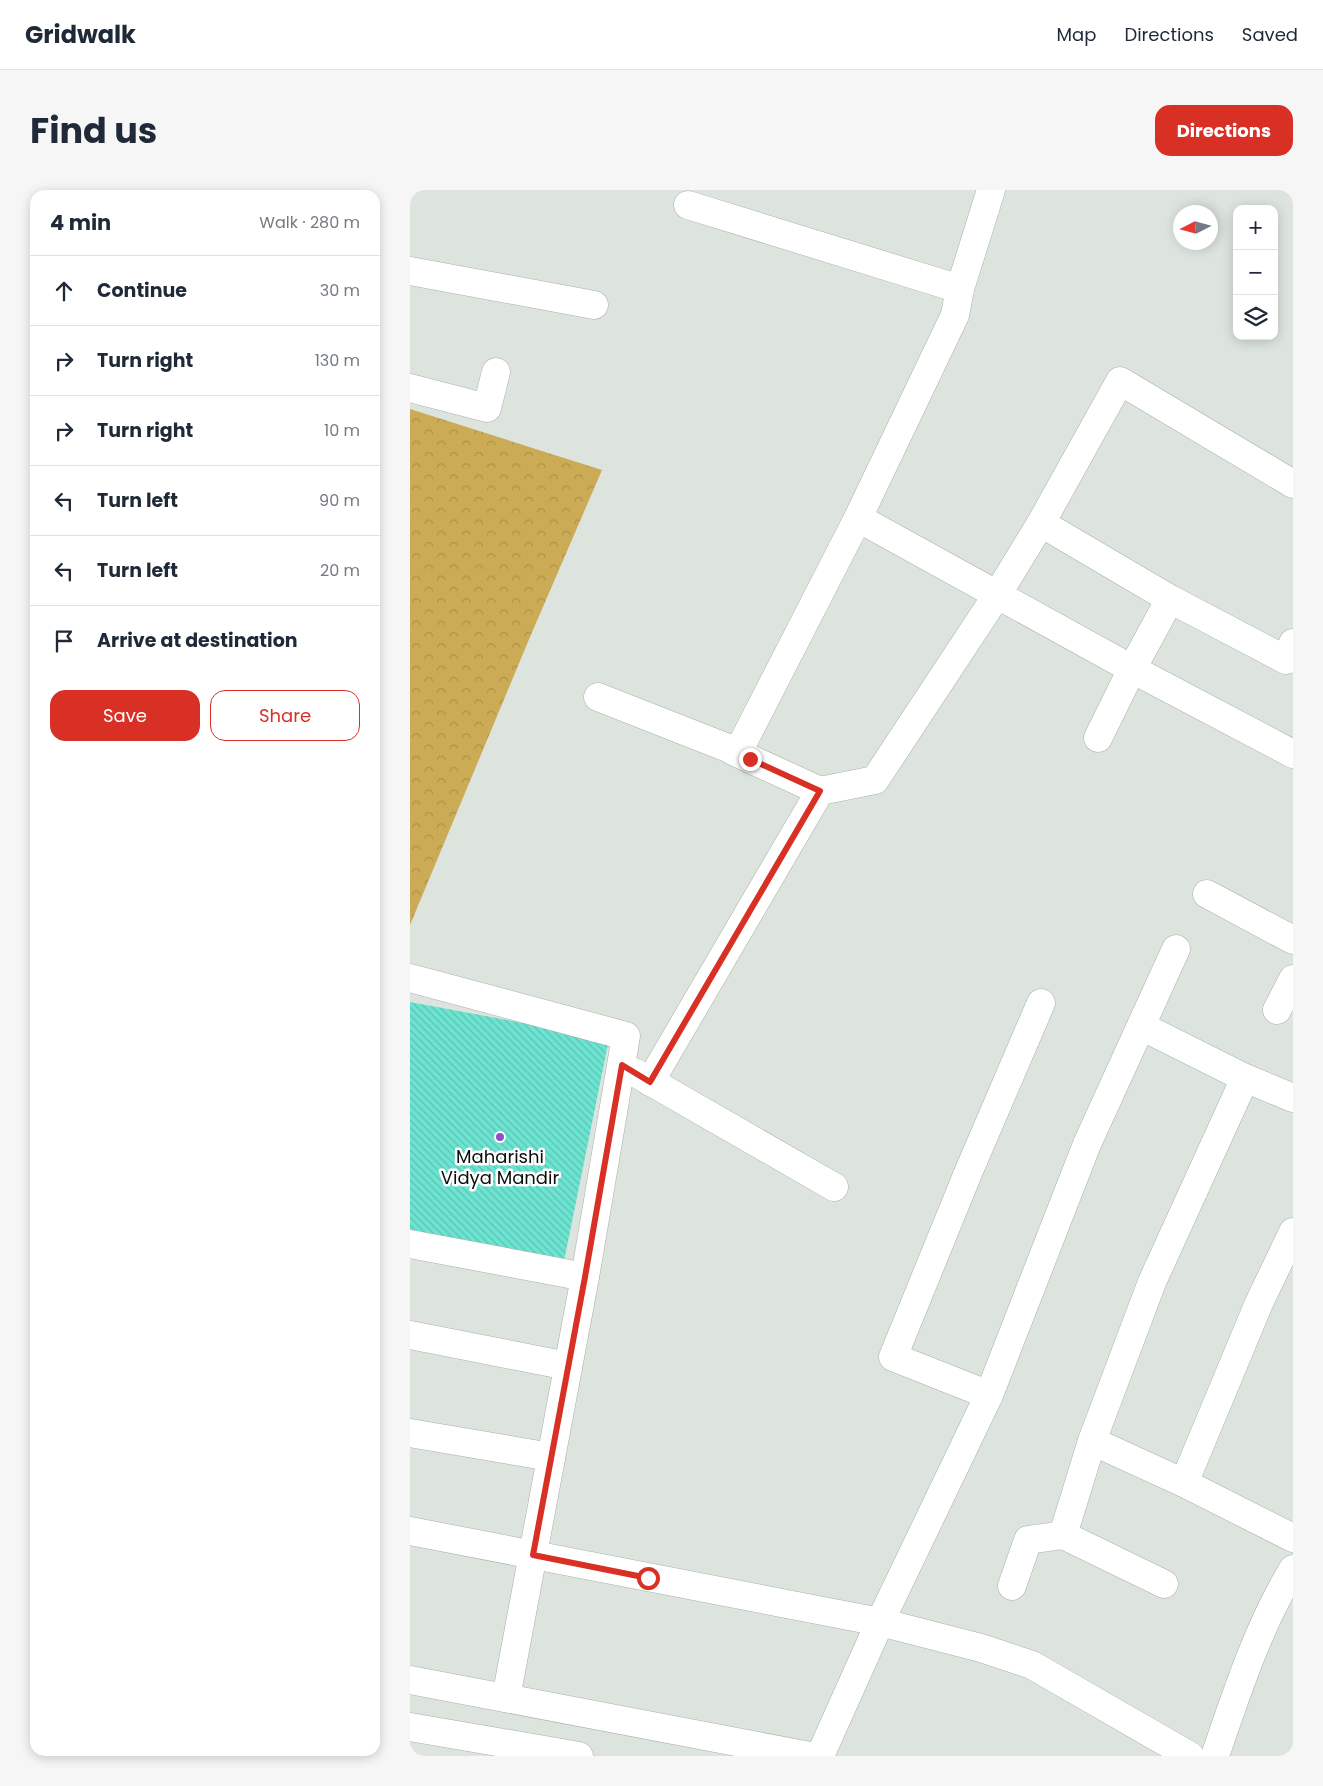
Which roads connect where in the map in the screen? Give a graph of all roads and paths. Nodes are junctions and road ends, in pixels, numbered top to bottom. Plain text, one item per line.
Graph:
1 (991, 190) edge
2 (688, 205) dead end
3 (410, 270) edge
4 (960, 289) junction
5 (594, 305) dead end
6 (496, 372) dead end
7 (410, 388) edge
8 (1293, 484) edge
9 (858, 518) junction
10 (1041, 523) junction
11 (997, 595) junction
12 (1170, 599) junction
13 (1293, 643) edge
14 (1132, 669) junction
15 (598, 697) dead end
16 (1098, 738) dead end
17 (733, 751) junction
18 (1293, 754) edge
19 (820, 791) junction
20 (1207, 894) dead end
21 (1293, 940) edge
22 (1176, 949) dead end
23 (410, 978) edge
24 (1293, 979) edge
25 (1041, 1003) dead end
26 (1277, 1010) dead end
27 (1141, 1026) junction
28 (622, 1065) junction
29 (1245, 1078) junction
30 (650, 1082) junction
31 (1293, 1098) edge
32 (834, 1187) dead end
33 (1293, 1232) edge
34 (410, 1244) edge
35 (585, 1277) junction
36 (410, 1336) edge
37 (568, 1366) junction
38 (989, 1395) junction
39 (410, 1432) edge
40 (1092, 1441) junction
41 (551, 1457) junction
42 (1184, 1483) junction
43 (410, 1532) edge
44 (1063, 1535) junction
45 (1293, 1538) edge
46 (533, 1555) junction
47 (1293, 1568) edge
48 (1164, 1584) dead end
49 (1012, 1586) dead end
50 (880, 1622) junction
51 (410, 1680) edge
52 (506, 1698) junction
53 (410, 1727) edge
54 (579, 1756) edge
55 (810, 1756) edge
56 (820, 1756) edge
57 (1190, 1756) edge
58 (1215, 1756) edge

1 - 4 street
2 - 4 street
3 - 5 street
4 - 9 street
6 - 7 street
8 - 10 street
9 - 11 street
9 - 17 street
10 - 11 street
10 - 12 street
11 - 14 street
11 - 19 street
12 - 13 street
12 - 14 street
14 - 16 street
14 - 18 street
15 - 17 street
17 - 19 street
19 - 30 street
20 - 21 street
22 - 27 street
23 - 28 street
24 - 26 street
25 - 38 street
27 - 29 street
27 - 38 street
28 - 30 street
28 - 35 street
29 - 31 street
29 - 40 street
30 - 32 street
33 - 42 street
34 - 35 street
35 - 37 street
36 - 37 street
37 - 41 street
38 - 50 street
39 - 41 street
40 - 42 street
40 - 44 street
41 - 46 street
42 - 45 street
43 - 46 street
44 - 48 street
44 - 49 street
46 - 50 street
46 - 52 street
47 - 58 street
50 - 56 street
50 - 57 street
51 - 52 street
52 - 55 street
53 - 54 street

